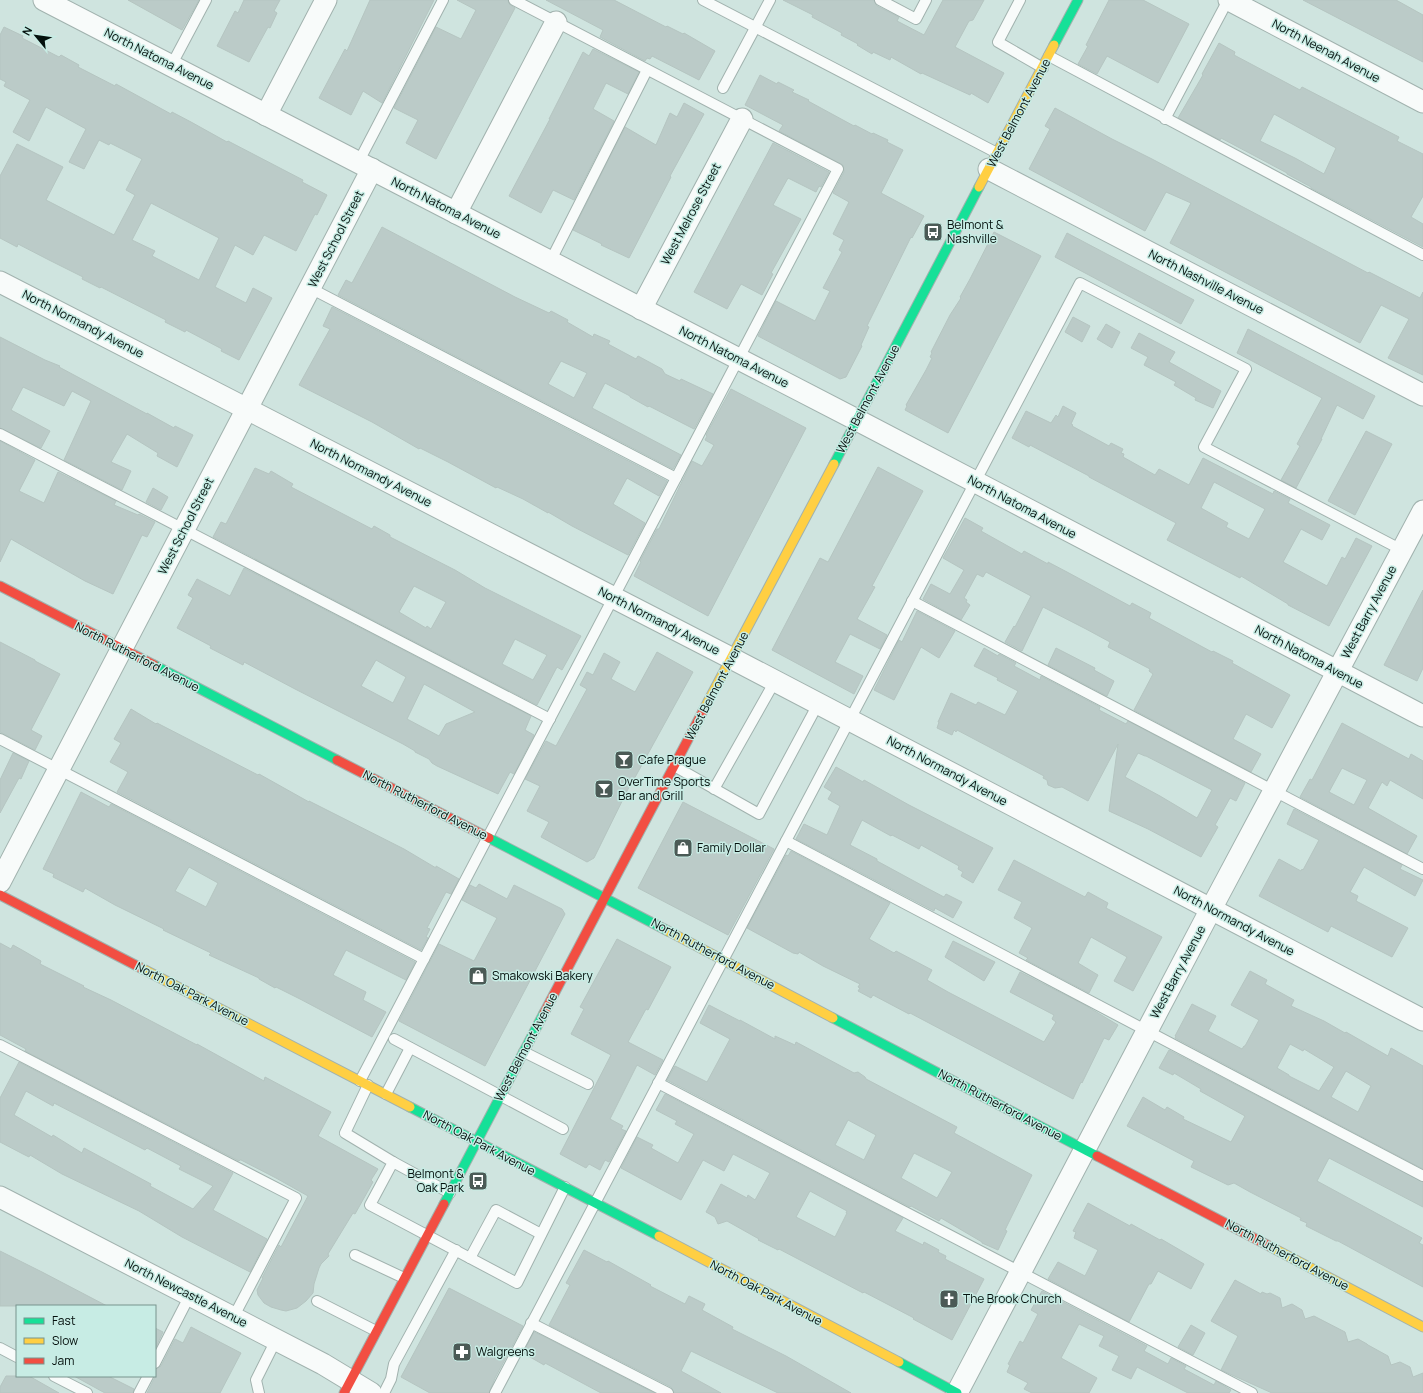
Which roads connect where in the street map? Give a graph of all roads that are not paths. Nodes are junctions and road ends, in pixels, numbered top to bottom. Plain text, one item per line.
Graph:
1 (44, 0) edge
2 (206, 0) edge
3 (326, 0) edge
4 (443, 0) edge
5 (514, 0) edge
6 (704, 0) edge
7 (770, 0) edge
8 (880, 0) edge
9 (926, 0) edge
10 (1020, 0) edge
11 (1066, 0) edge
12 (1228, 0) edge
13 (1077, 2) edge
14 (80, 8) edge
15 (556, 22) junction
16 (755, 27) junction
17 (1048, 56) junction
18 (171, 66) junction
19 (1042, 68) junction
20 (647, 70) junction
21 (723, 88) dead end
22 (1423, 102) edge
23 (266, 115) junction
24 (742, 119) junction
25 (1165, 119) junction
26 (993, 161) junction
27 (365, 166) junction
28 (456, 213) junction
29 (1423, 254) edge
30 (550, 262) junction
31 (0, 282) edge
32 (310, 288) junction
33 (641, 309) junction
34 (738, 359) junction
35 (1423, 395) edge
36 (247, 409) junction
37 (857, 420) junction
38 (0, 434) edge
39 (676, 478) junction
40 (975, 482) junction
41 (1423, 510) edge
42 (184, 529) junction
43 (1402, 550) junction
44 (0, 586) edge
45 (613, 598) junction
46 (912, 601) junction
47 (122, 649) junction
48 (731, 658) junction
49 (1337, 672) junction
50 (774, 681) junction
51 (818, 704) junction
52 (1423, 716) edge
53 (550, 719) junction
54 (849, 720) junction
55 (0, 739) edge
56 (674, 766) junction
57 (59, 770) junction
58 (714, 789) junction
59 (1274, 791) junction
60 (488, 838) junction
61 (786, 841) junction
62 (1423, 869) edge
63 (0, 882) edge
64 (0, 894) edge
65 (605, 898) junction
66 (1211, 910) junction
67 (424, 959) junction
68 (723, 960) junction
69 (1423, 1020) edge
70 (1147, 1032) junction
71 (394, 1039) dead end
72 (0, 1045) edge
73 (410, 1048) junction
74 (524, 1052) junction
75 (658, 1082) junction
76 (364, 1083) junction
77 (588, 1084) dead end
78 (386, 1094) junction
79 (501, 1096) junction
80 (563, 1129) dead end
81 (477, 1141) junction
82 (1085, 1149) junction
83 (393, 1162) junction
84 (1423, 1176) edge
85 (565, 1187) junction
86 (450, 1193) junction
87 (0, 1197) edge
88 (595, 1203) junction
89 (428, 1234) junction
90 (542, 1234) junction
91 (456, 1250) junction
92 (355, 1255) dead end
93 (470, 1258) junction
94 (1021, 1272) junction
95 (404, 1278) junction
96 (190, 1296) junction
97 (317, 1301) dead end
98 (233, 1318) junction
99 (531, 1323) junction
100 (1423, 1327) edge
101 (376, 1331) junction
102 (276, 1340) junction
103 (0, 1348) edge
104 (16, 1356) edge
105 (156, 1361) edge
106 (56, 1377) edge
107 (147, 1377) edge
108 (347, 1387) edge
109 (87, 1393) edge
110 (139, 1393) edge
111 (259, 1393) edge
112 (371, 1393) edge
113 (384, 1393) edge
114 (494, 1393) edge
115 (668, 1393) edge
116 (957, 1393) edge
117 (1252, 1393) edge

1 - 14 street, North Natoma Avenue
2 - 18 lane
3 - 23 street
4 - 27 lane
5 - 15 lane
6 - 16 lane
7 - 16 lane
8 - 9 lane
10 - 19 lane
11 - 13 lane
12 - 22 street, North Neenah Avenue
12 - 25 lane
13 - 17 street, West Belmont Avenue
14 - 18 street, North Natoma Avenue
15 - 20 lane
15 - 28 street
16 - 21 lane
16 - 26 lane
17 - 19 street, West Belmont Avenue
17 - 25 lane
18 - 23 street, North Natoma Avenue
19 - 26 street, West Belmont Avenue
20 - 24 lane
20 - 30 lane
23 - 27 street, North Natoma Avenue
24 - 33 street, West Melrose Street
24 - 34 lane
25 - 29 lane
26 - 35 street, North Nashville Avenue
26 - 37 street, West Belmont Avenue
27 - 28 street, North Natoma Avenue
27 - 32 street, West School Street
28 - 30 street, North Natoma Avenue
30 - 33 street, North Natoma Avenue
31 - 36 street, North Normandy Avenue
32 - 36 street, West School Street
32 - 39 lane
33 - 34 street, North Natoma Avenue
34 - 37 street, North Natoma Avenue
34 - 39 lane
36 - 42 street, West School Street
36 - 45 street, North Normandy Avenue
37 - 40 street, North Natoma Avenue
37 - 48 street, West Belmont Avenue
38 - 42 lane
39 - 45 lane
40 - 43 lane
40 - 46 lane
40 - 49 street, North Natoma Avenue
41 - 43 street, West Barry Avenue
42 - 47 street, West School Street
42 - 53 lane
43 - 49 street, West Barry Avenue
44 - 47 street, North Rutherford Avenue
45 - 48 street, North Normandy Avenue
45 - 53 lane
46 - 54 lane
46 - 59 lane
47 - 57 street, West School Street
47 - 60 street, North Rutherford Avenue
48 - 50 street, North Normandy Avenue
48 - 56 street, West Belmont Avenue
49 - 52 street, North Natoma Avenue
49 - 59 street, West Barry Avenue
50 - 51 street, North Normandy Avenue
50 - 58 lane
51 - 54 street, North Normandy Avenue
51 - 58 lane
53 - 60 lane
54 - 61 lane
54 - 66 street, North Normandy Avenue
55 - 57 lane
56 - 58 lane
56 - 65 street, West Belmont Avenue
57 - 63 street, West School Street
57 - 67 lane
59 - 62 lane
59 - 66 street, West Barry Avenue
60 - 65 street, North Rutherford Avenue
60 - 67 lane
61 - 68 lane
61 - 70 lane
64 - 76 street, North Oak Park Avenue
65 - 68 street, North Rutherford Avenue
65 - 74 street, West Belmont Avenue
66 - 69 street, North Normandy Avenue
66 - 70 street, West Barry Avenue
67 - 76 lane
68 - 75 lane
68 - 82 street, North Rutherford Avenue
70 - 82 street, West Barry Avenue
70 - 84 lane
71 - 73 lane
72 - 98 lane
73 - 78 lane
73 - 79 lane
74 - 77 lane
74 - 79 street, West Belmont Avenue
75 - 88 lane
75 - 94 lane
76 - 78 street, North Oak Park Avenue
76 - 83 lane
78 - 81 street, North Oak Park Avenue
79 - 80 lane
79 - 81 street, West Belmont Avenue
81 - 85 street, North Oak Park Avenue
81 - 86 street, West Belmont Avenue
82 - 94 street, West Barry Avenue
82 - 100 street, North Rutherford Avenue
83 - 86 lane
83 - 89 lane
85 - 88 street, North Oak Park Avenue
85 - 90 lane
86 - 89 street, West Belmont Avenue
87 - 96 street, North Newcastle Avenue
88 - 99 lane
88 - 116 street, North Oak Park Avenue
89 - 91 lane
89 - 95 street, West Belmont Avenue
90 - 93 lane
90 - 93 lane
91 - 93 lane
91 - 113 lane
92 - 95 lane
94 - 116 street, West Barry Avenue
94 - 117 lane
95 - 101 street, West Belmont Avenue
96 - 98 street, North Newcastle Avenue
96 - 105 lane
97 - 101 lane
98 - 102 street, North Newcastle Avenue
99 - 114 lane
99 - 115 lane
101 - 108 street, West Belmont Avenue
102 - 108 street, North Newcastle Avenue
102 - 111 lane
103 - 104 lane
106 - 109 lane
107 - 110 lane
108 - 112 street, North Newcastle Avenue

